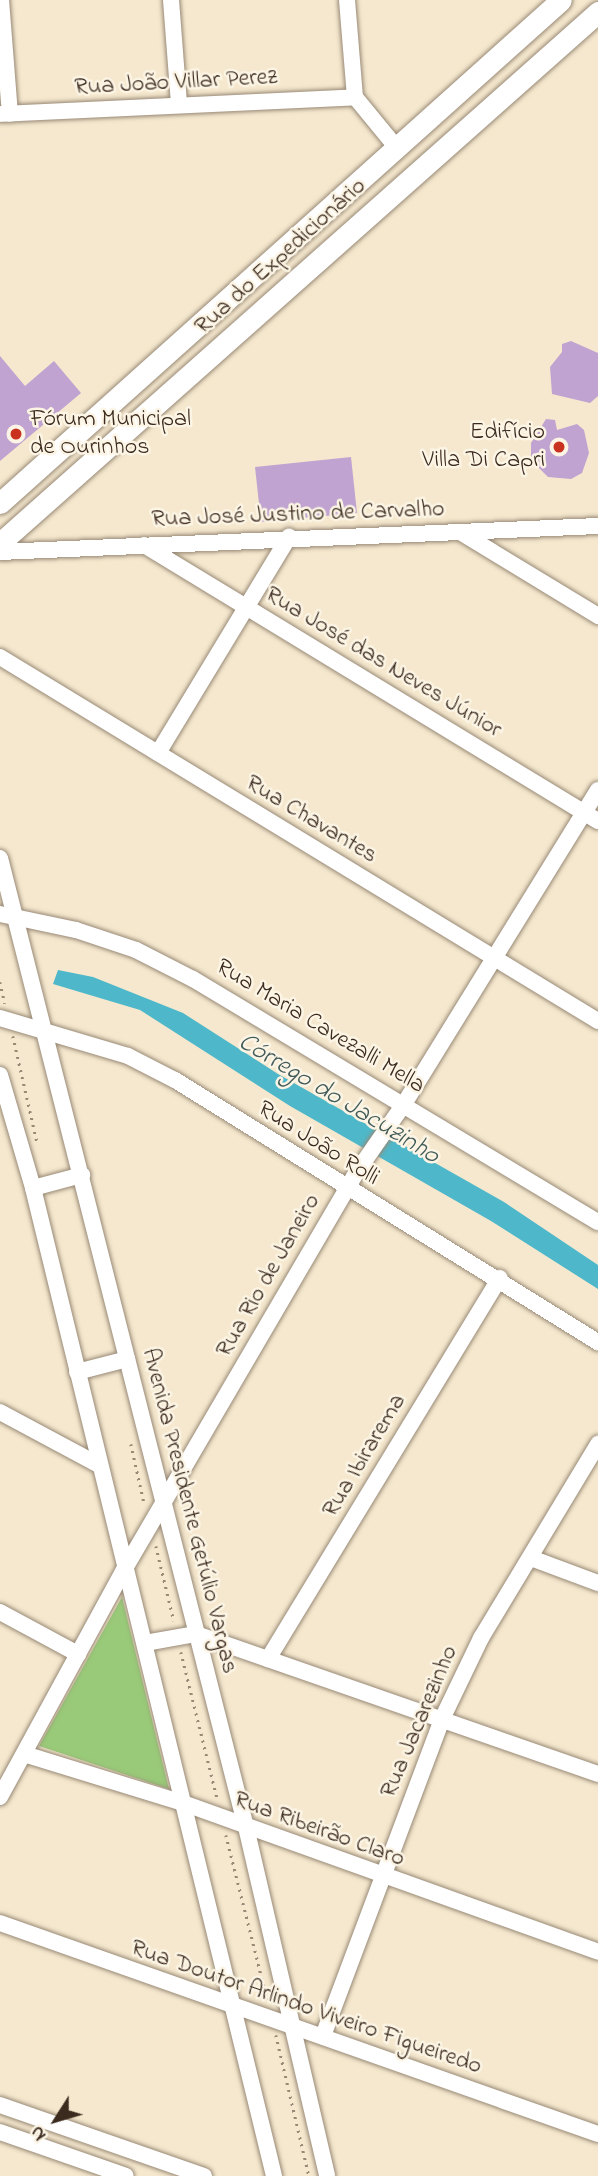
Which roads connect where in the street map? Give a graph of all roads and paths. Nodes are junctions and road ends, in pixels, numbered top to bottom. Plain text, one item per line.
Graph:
1 (1, 0) edge
2 (171, 0) edge
3 (347, 0) edge
4 (561, 0) edge
5 (598, 12) edge
6 (532, 26) junction
7 (554, 51) junction
8 (355, 97) junction
9 (447, 102) junction
10 (179, 105) junction
11 (5, 114) edge
12 (468, 126) junction
13 (396, 147) junction
14 (219, 306) junction
15 (239, 329) junction
16 (0, 503) edge
17 (598, 526) edge
18 (460, 531) junction
19 (289, 537) junction
20 (0, 543) edge
21 (144, 545) junction
22 (0, 552) edge
23 (246, 607) junction
24 (598, 616) edge
25 (0, 657) edge
26 (158, 753) junction
27 (598, 790) edge
28 (592, 817) edge
29 (0, 858) edge
30 (7, 915) edge
31 (495, 958) junction
32 (0, 1018) edge
33 (598, 1021) edge
34 (44, 1031) junction
35 (0, 1075) edge
36 (404, 1104) junction
37 (82, 1175) junction
38 (33, 1188) junction
39 (347, 1189) junction
40 (598, 1222) edge
41 (500, 1278) junction
42 (598, 1342) edge
43 (127, 1359) junction
44 (76, 1372) junction
45 (0, 1412) edge
46 (598, 1444) edge
47 (97, 1464) junction
48 (162, 1504) junction
49 (531, 1558) junction
50 (124, 1570) junction
51 (598, 1583) edge
52 (0, 1612) edge
53 (197, 1633) junction
54 (145, 1643) junction
55 (78, 1654) junction
56 (268, 1658) junction
57 (442, 1719) junction
58 (24, 1754) junction
59 (598, 1774) edge
60 (0, 1797) edge
61 (183, 1803) junction
62 (246, 1827) junction
63 (382, 1876) junction
64 (0, 1923) edge
65 (598, 1952) edge
66 (233, 2009) junction
67 (290, 2026) junction
68 (323, 2036) junction
69 (0, 2105) edge
70 (0, 2132) edge
71 (598, 2134) edge
72 (125, 2176) edge
73 (204, 2176) edge
74 (274, 2176) edge
75 (327, 2176) edge

1 - 11 street
2 - 10 street
3 - 8 street
4 - 6 main road, Rua do Expedicionário
5 - 7 main road, Rua do Expedicionário
6 - 7 main road
6 - 9 main road, Rua do Expedicionário
7 - 12 main road, Rua do Expedicionário
8 - 10 street, Rua João Villar Perez
8 - 13 street
9 - 12 main road
9 - 13 main road, Rua do Expedicionário
10 - 11 street, Rua João Villar Perez
12 - 15 main road, Rua do Expedicionário
13 - 14 main road, Rua do Expedicionário
14 - 15 main road
14 - 16 main road, Rua do Expedicionário
15 - 20 main road, Rua do Expedicionário
17 - 18 street, Rua José Justino de Carvalho
18 - 19 street, Rua José Justino de Carvalho
18 - 24 street
19 - 21 street, Rua José Justino de Carvalho
19 - 23 street
21 - 22 street, Rua José Justino de Carvalho
21 - 23 street, Rua José das Neves Júnior
23 - 26 street
23 - 28 street, Rua José das Neves Júnior
25 - 26 street, Rua Chavantes
26 - 31 street, Rua Chavantes
27 - 28 street, Rua Rio de Janeiro
28 - 31 street, Rua Rio de Janeiro
29 - 30 street, Avenida Presidente Getúlio Vargas
30 - 34 street, Avenida Presidente Getúlio Vargas
30 - 36 street, Rua Maria Cavezalli Mella
31 - 33 street, Rua Chavantes
31 - 36 street, Rua Rio de Janeiro
32 - 34 street, Rua João Rolli
34 - 37 street, Avenida Presidente Getúlio Vargas
34 - 39 street, Rua João Rolli
35 - 38 street
36 - 39 street, Rua Rio de Janeiro
36 - 40 street, Rua Maria Cavezalli Mella
37 - 38 street
37 - 43 street, Avenida Presidente Getúlio Vargas
38 - 44 street
39 - 41 street, Rua João Rolli
39 - 48 street, Rua Rio de Janeiro
41 - 42 street, Rua João Rolli
41 - 56 street, Rua Ibirarema
43 - 44 street
43 - 48 street, Avenida Presidente Getúlio Vargas
44 - 47 street
45 - 47 street
46 - 49 street, Rua Jacarezinho
47 - 50 street
48 - 50 street, Rua Rio de Janeiro
48 - 53 street, Avenida Presidente Getúlio Vargas
49 - 51 street
49 - 57 street, Rua Jacarezinho
50 - 54 street
50 - 55 street, Rua Rio de Janeiro
52 - 55 street
53 - 54 street
53 - 56 street
53 - 62 street, Avenida Presidente Getúlio Vargas
54 - 61 street
55 - 58 street, Rua Rio de Janeiro
56 - 57 street
57 - 59 street
57 - 63 street, Rua Jacarezinho
58 - 60 street, Rua Rio de Janeiro
58 - 61 street, Rua Ribeirão Claro
61 - 62 street, Rua Ribeirão Claro
61 - 66 street
62 - 63 street, Rua Ribeirão Claro
62 - 67 street, Avenida Presidente Getúlio Vargas
63 - 65 street, Rua Ribeirão Claro
63 - 68 street, Rua Jacarezinho
64 - 66 street, Rua Doutor Arlindo Viveiro Figueiredo
66 - 67 street, Rua Doutor Arlindo Viveiro Figueiredo
66 - 74 street
67 - 68 street, Rua Doutor Arlindo Viveiro Figueiredo
67 - 75 street, Avenida Presidente Getúlio Vargas
68 - 71 street, Rua Doutor Arlindo Viveiro Figueiredo
69 - 73 street
70 - 72 street

